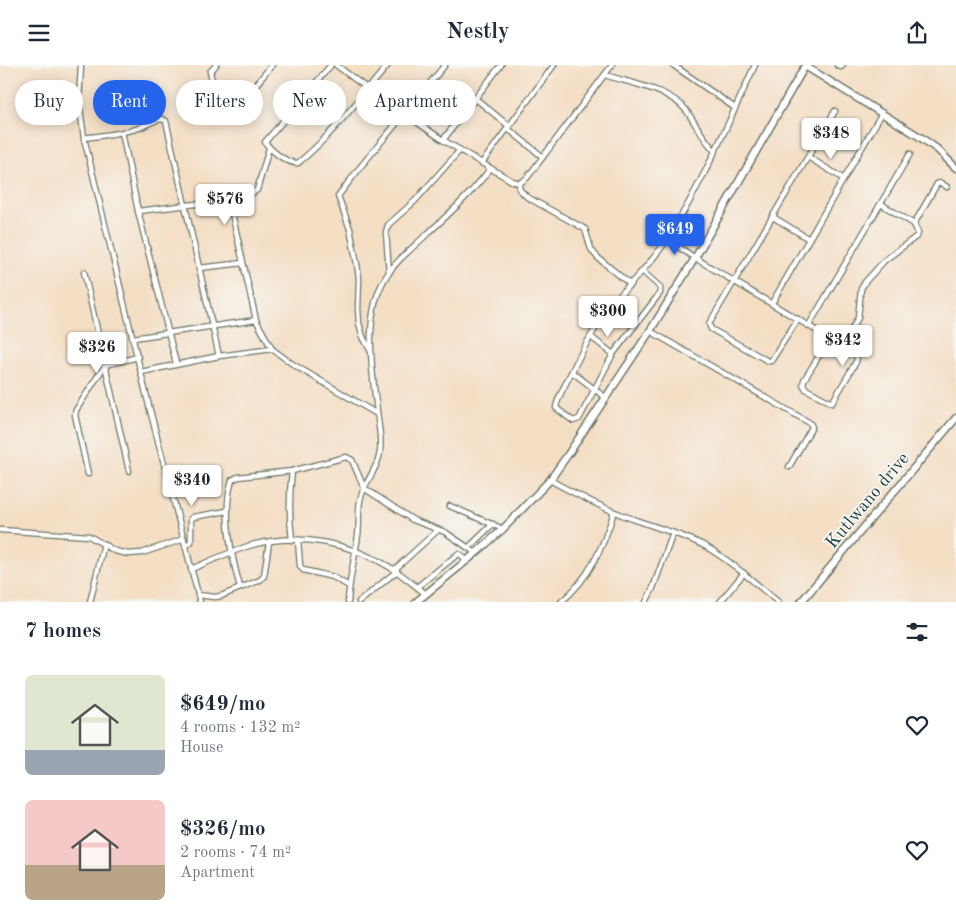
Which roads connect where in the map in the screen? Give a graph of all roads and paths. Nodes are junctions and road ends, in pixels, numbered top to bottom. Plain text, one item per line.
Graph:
1 (81, 65) edge
2 (216, 65) edge
3 (272, 65) edge
4 (331, 65) edge
5 (336, 65) edge
6 (388, 65) edge
7 (445, 65) edge
8 (501, 65) edge
9 (554, 65) edge
10 (612, 65) edge
11 (673, 65) edge
12 (755, 65) edge
13 (805, 65) edge
14 (837, 65) edge
15 (843, 65) edge
16 (605, 75) junction
17 (356, 80) edge
18 (376, 80) edge
19 (433, 80) edge
20 (476, 99) joint
21 (356, 103) edge
22 (735, 108) junction
23 (835, 111) dead end
24 (882, 113) junction
25 (396, 125) edge
26 (421, 125) edge
27 (455, 125) edge
28 (508, 127) junction
29 (122, 133) junction
30 (84, 138) junction
31 (443, 140) junction
32 (269, 148) junction
33 (460, 150) junction
34 (715, 151) junction
35 (910, 154) dead end
36 (543, 157) junction
37 (808, 157) junction
38 (482, 163) junction
39 (956, 168) edge
40 (490, 169) junction
41 (844, 179) junction
42 (520, 183) junction
43 (947, 187) dead end
44 (229, 200) junction
45 (881, 203) junction
46 (184, 205) junction
47 (138, 211) junction
48 (773, 217) junction
49 (914, 224) junction
50 (667, 239) junction
51 (809, 239) junction
52 (695, 258) junction
53 (243, 263) junction
54 (199, 268) junction
55 (642, 271) junction
56 (84, 272) dead end
57 (389, 273) junction
58 (734, 282) junction
59 (630, 285) junction
60 (772, 303) junction
61 (798, 319) junction
62 (256, 320) junction
63 (212, 325) junction
64 (809, 325) junction
65 (650, 331) junction
66 (168, 332) junction
67 (590, 337) junction
68 (133, 338) junction
69 (830, 338) junction
70 (842, 346) junction
71 (272, 349) junction
72 (371, 352) junction
73 (613, 354) junction
74 (219, 355) junction
75 (138, 357) junction
76 (176, 363) junction
77 (105, 365) junction
78 (141, 372) junction
79 (572, 372) junction
80 (595, 389) junction
81 (606, 398) junction
82 (377, 414) junction
83 (956, 418) edge
84 (789, 467) dead end
85 (129, 471) dead end
86 (292, 471) junction
87 (88, 474) dead end
88 (550, 479) junction
89 (364, 488) junction
90 (450, 506) dead end
91 (227, 511) junction
92 (614, 512) junction
93 (493, 524) junction
94 (503, 529) junction
95 (0, 530) edge
96 (438, 530) junction
97 (673, 533) junction
98 (295, 540) junction
99 (185, 542) junction
100 (269, 542) junction
101 (104, 544) junction
102 (468, 548) junction
103 (356, 550) junction
104 (476, 553) junction
105 (231, 554) junction
106 (467, 561) junction
107 (191, 569) junction
108 (396, 571) junction
109 (438, 571) junction
110 (744, 573) junction
111 (445, 579) junction
112 (349, 586) junction
113 (240, 587) junction
114 (417, 587) junction
115 (426, 594) junction
116 (198, 595) junction
117 (90, 602) edge
118 (200, 602) edge
119 (348, 602) edge
120 (359, 602) edge
121 (416, 602) edge
122 (560, 602) edge
123 (646, 602) edge
124 (720, 602) edge
125 (778, 602) edge
126 (800, 602) edge

1 - 30 street
2 - 3 street
4 - 32 street
5 - 17 street
6 - 18 street
7 - 19 street
8 - 20 street
9 - 28 street
10 - 16 street
11 - 22 street
12 - 22 street
13 - 24 street
13 - 52 street
14 - 15 street
16 - 34 street
16 - 36 street
20 - 28 street
21 - 32 street
22 - 34 street
23 - 37 street
24 - 39 street
24 - 41 street
25 - 72 street
26 - 31 street
27 - 31 street
28 - 36 street
28 - 38 street
29 - 30 street
29 - 46 street
29 - 47 street
30 - 68 street
31 - 33 street
32 - 44 street
33 - 38 street
33 - 57 street
34 - 50 street
35 - 45 street
36 - 42 street
37 - 41 street
37 - 48 street
38 - 40 street
40 - 42 street
40 - 57 street
41 - 51 street
42 - 59 street
43 - 49 street
44 - 46 street
44 - 53 street
45 - 49 street
45 - 64 street
46 - 47 street
46 - 54 street
47 - 66 street
48 - 51 street
48 - 58 street
49 - 70 street
50 - 52 street
50 - 55 street
51 - 60 street
52 - 58 street
52 - 65 street
53 - 54 street
53 - 62 street
54 - 63 street
55 - 59 street
55 - 73 street
56 - 77 street
57 - 72 street
58 - 60 street
58 - 61 street
59 - 67 street
60 - 61 street
61 - 64 street
62 - 63 street
62 - 71 street
63 - 66 street
63 - 74 street
64 - 69 street
65 - 81 street
65 - 84 street
66 - 68 street
66 - 76 street
67 - 73 street
67 - 79 street
68 - 75 street
69 - 70 street
69 - 70 street
71 - 74 street
71 - 82 street
72 - 82 street
73 - 80 street
74 - 76 street
75 - 77 street
75 - 78 street
76 - 78 street
77 - 85 street
77 - 87 street
78 - 99 street
79 - 80 street
79 - 80 street
80 - 81 street
81 - 88 street
82 - 89 street
83 - 126 street, Kutlwano drive
86 - 89 street
86 - 91 street
86 - 98 street
88 - 92 street
88 - 94 street
89 - 96 street
89 - 103 street
90 - 93 street
91 - 99 street
91 - 105 street
92 - 97 street
92 - 122 street
93 - 94 street
93 - 102 street
94 - 104 street
95 - 101 street
96 - 102 street
96 - 108 street
97 - 110 street
97 - 123 street
98 - 100 street
98 - 103 street
98 - 112 street
99 - 101 street
99 - 107 street
100 - 105 street
100 - 113 street
101 - 117 street
102 - 104 street
103 - 108 street
103 - 112 street
104 - 106 street
105 - 107 street
105 - 113 street
106 - 109 street
106 - 111 street
107 - 116 street
108 - 114 street
108 - 120 street
109 - 111 street
109 - 114 street
110 - 124 street
110 - 125 street
111 - 115 street
112 - 119 street
113 - 116 street
114 - 115 street
115 - 121 street
116 - 118 street

